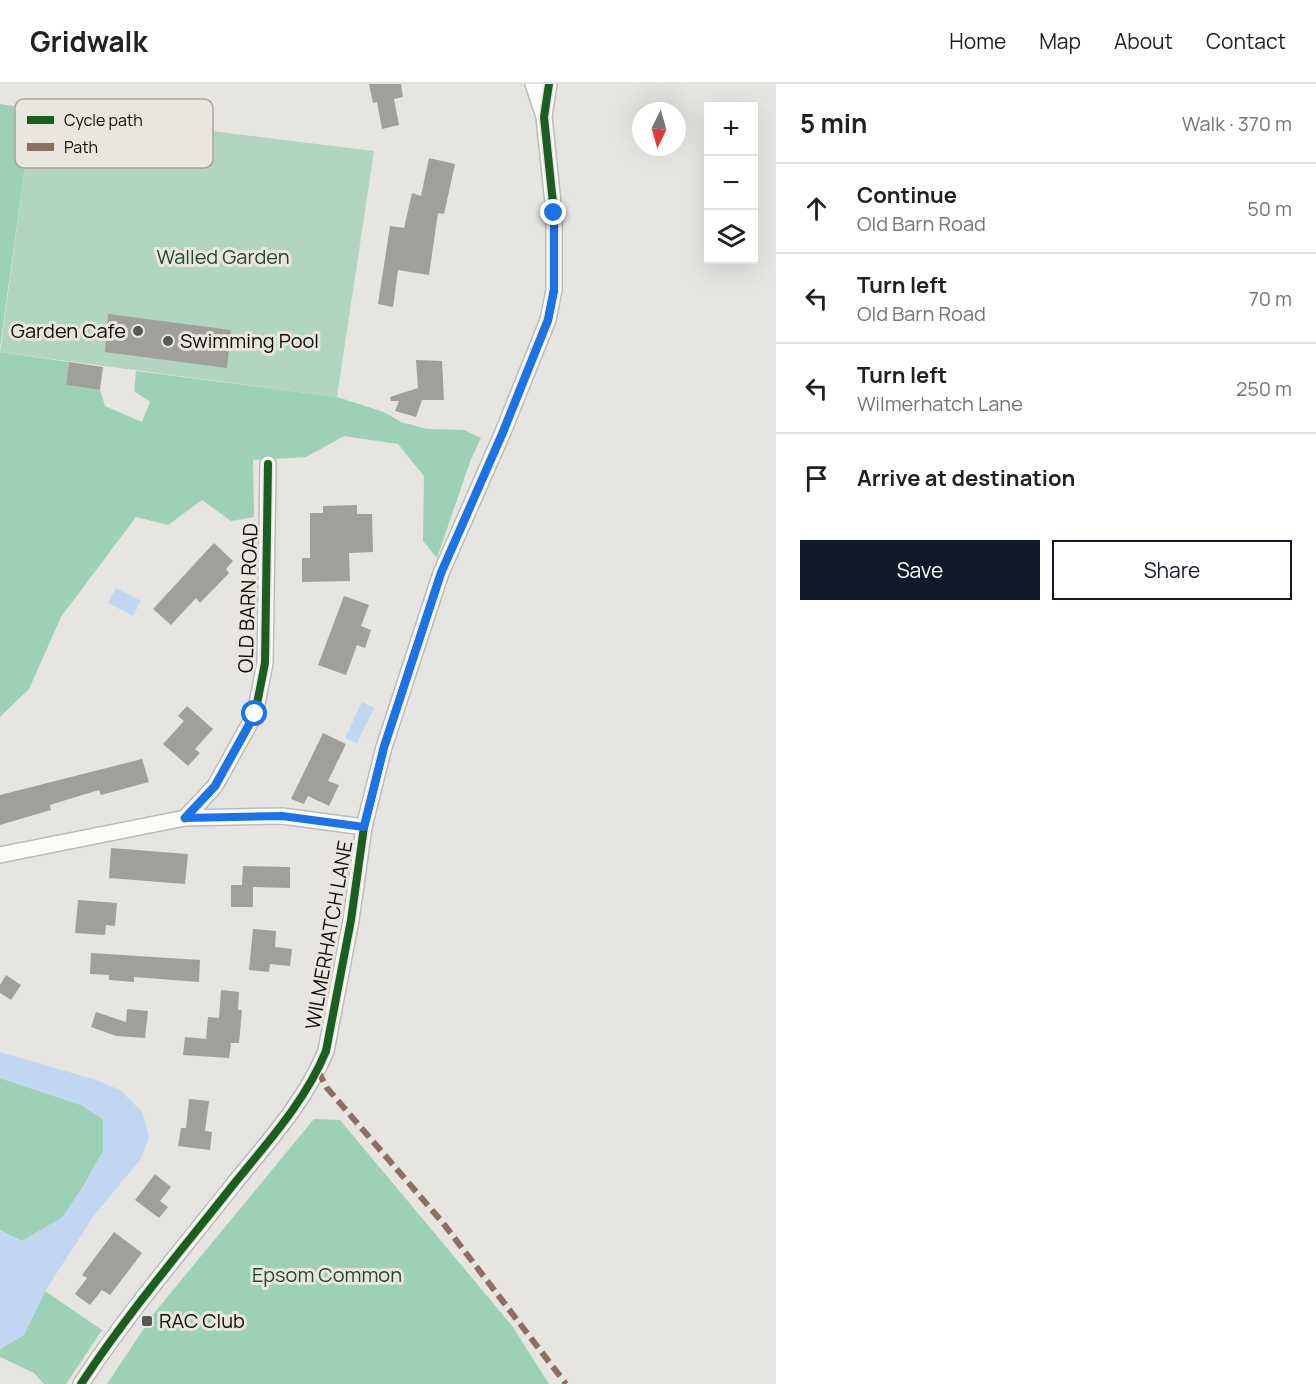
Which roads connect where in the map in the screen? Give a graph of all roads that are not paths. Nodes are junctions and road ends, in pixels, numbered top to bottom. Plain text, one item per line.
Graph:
1 (532, 84) edge
2 (549, 84) edge
3 (544, 117) junction
4 (268, 464) dead end
5 (185, 818) junction
6 (364, 827) junction
7 (0, 855) edge
8 (81, 1384) edge

1 - 3 street
2 - 3 street, WILMERHATCH LANE
3 - 6 street, WILMERHATCH LANE
4 - 5 street, OLD BARN ROAD
5 - 6 street
5 - 7 street
6 - 8 street, WILMERHATCH LANE

